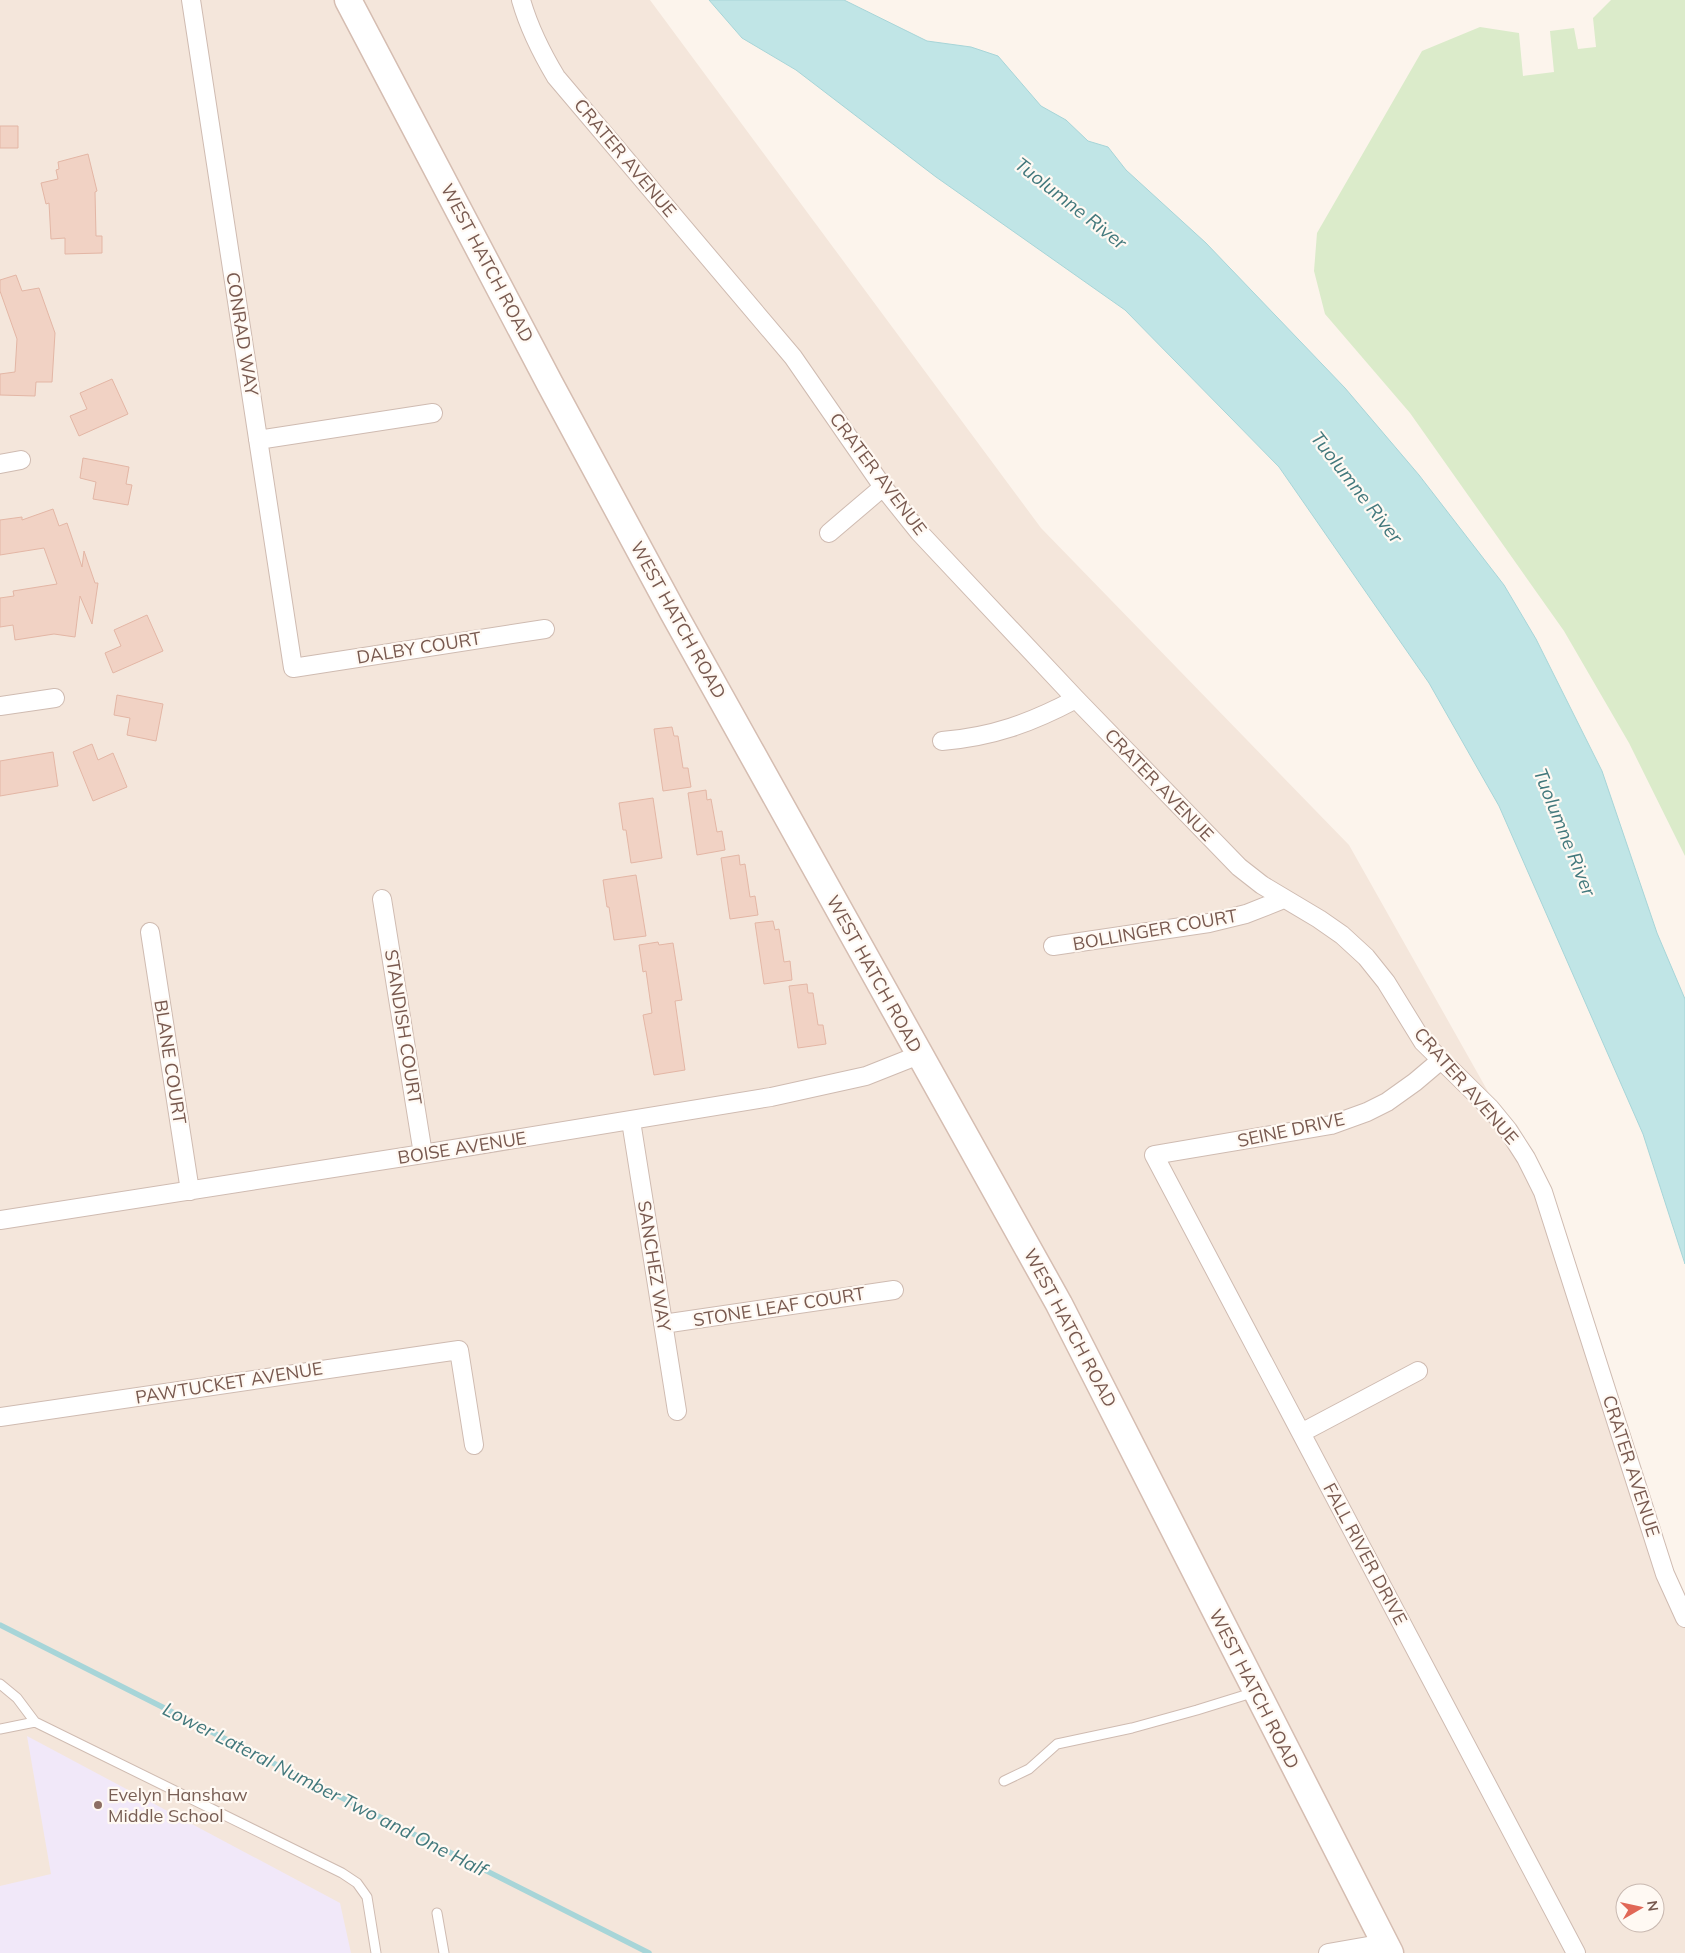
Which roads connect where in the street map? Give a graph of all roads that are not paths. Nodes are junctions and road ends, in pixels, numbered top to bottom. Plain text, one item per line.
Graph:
1 (190, 0) edge
2 (348, 0) edge
3 (521, 0) edge
4 (433, 413) dead end
5 (258, 440) junction
6 (22, 460) dead end
7 (0, 464) edge
8 (883, 487) junction
9 (828, 533) dead end
10 (545, 629) dead end
11 (293, 668) joint
12 (55, 698) dead end
13 (1076, 699) junction
14 (0, 706) edge
15 (942, 741) dead end
16 (382, 899) dead end
17 (1284, 899) junction
18 (150, 932) dead end
19 (1053, 946) dead end
20 (919, 1054) junction
21 (1441, 1060) junction
22 (631, 1121) junction
23 (423, 1154) junction
24 (1154, 1155) joint
25 (190, 1191) junction
26 (0, 1220) edge
27 (894, 1290) dead end
28 (664, 1324) junction
29 (1418, 1371) dead end
30 (677, 1410) dead end
31 (0, 1417) edge
32 (1301, 1433) junction
33 (474, 1445) dead end
34 (1685, 1618) edge
35 (0, 1684) edge
36 (1256, 1692) junction
37 (36, 1722) junction
38 (0, 1729) edge
39 (1004, 1781) dead end
40 (437, 1913) dead end
41 (1388, 1948) edge
42 (376, 1953) edge
43 (444, 1953) edge
44 (1328, 1953) edge
45 (1576, 1953) edge

1 - 5 street, CONRAD WAY
2 - 20 main road, WEST HATCH ROAD
3 - 8 street, CRATER AVENUE
4 - 5 street
5 - 11 street, CONRAD WAY
6 - 7 street
8 - 9 street
8 - 13 street, CRATER AVENUE
10 - 11 street, DALBY COURT
12 - 14 street
13 - 15 street
13 - 17 street, CRATER AVENUE
16 - 23 street, STANDISH COURT
17 - 19 street, BOLLINGER COURT
17 - 21 street, CRATER AVENUE
18 - 25 street, BLANE COURT
20 - 22 street, BOISE AVENUE
20 - 36 main road, WEST HATCH ROAD
21 - 24 street, SEINE DRIVE
21 - 34 street, CRATER AVENUE
22 - 23 street, BOISE AVENUE
22 - 28 street, SANCHEZ WAY
23 - 25 street, BOISE AVENUE
24 - 32 street, FALL RIVER DRIVE
25 - 26 street, BOISE AVENUE
27 - 28 street, STONE LEAF COURT
28 - 30 street, SANCHEZ WAY
29 - 32 street
31 - 33 street, PAWTUCKET AVENUE
32 - 45 street, FALL RIVER DRIVE
35 - 37 lane
36 - 39 lane
36 - 41 main road, WEST HATCH ROAD
37 - 38 lane
37 - 42 lane
40 - 43 lane
41 - 44 street

